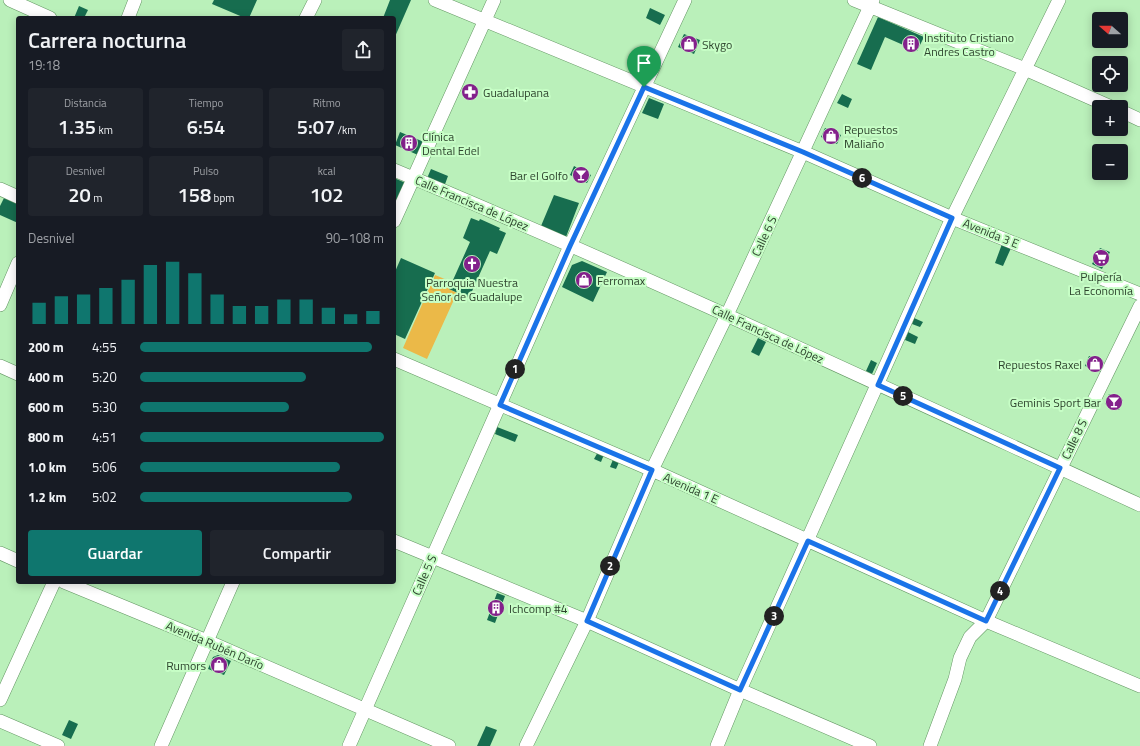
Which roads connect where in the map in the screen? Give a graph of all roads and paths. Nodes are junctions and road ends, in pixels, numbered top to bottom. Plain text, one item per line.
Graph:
1 (10, 0) edge
2 (136, 0) edge
3 (315, 0) edge
4 (436, 0) edge
5 (494, 0) edge
6 (685, 0) edge
7 (854, 0) edge
8 (1059, 0) edge
9 (872, 3) edge
10 (46, 16) edge
11 (129, 16) edge
12 (307, 16) edge
13 (485, 20) junction
14 (1025, 69) junction
15 (644, 87) junction
16 (1095, 100) edge
17 (1128, 114) edge
18 (1140, 120) edge
19 (803, 152) junction
20 (396, 171) edge
21 (413, 178) junction
22 (0, 189) edge
23 (16, 196) edge
24 (396, 216) edge
25 (952, 218) junction
26 (570, 246) junction
27 (16, 268) edge
28 (1140, 294) edge
29 (0, 304) edge
30 (1140, 306) edge
31 (727, 315) junction
32 (396, 360) edge
33 (0, 366) edge
34 (16, 373) edge
35 (878, 385) junction
36 (500, 405) junction
37 (1060, 468) junction
38 (652, 470) junction
39 (1140, 505) edge
40 (808, 541) junction
41 (396, 542) edge
42 (0, 553) edge
43 (432, 558) junction
44 (16, 560) edge
45 (53, 584) edge
46 (69, 584) edge
47 (232, 584) edge
48 (587, 621) junction
49 (986, 621) junction
50 (207, 641) junction
51 (1140, 686) edge
52 (740, 690) junction
53 (0, 700) edge
54 (365, 710) junction
55 (0, 721) edge
56 (58, 746) edge
57 (161, 746) edge
58 (349, 746) edge
59 (449, 746) edge
60 (526, 746) edge
61 (717, 746) edge
62 (870, 746) edge
63 (930, 746) edge

1 - 10 street
2 - 11 street
3 - 12 street
4 - 13 street, Avenida 3 E
5 - 13 street
6 - 15 street, Calle 5 S
7 - 9 street
8 - 14 street
9 - 14 street
9 - 19 street, Calle 6 S
13 - 15 street, Avenida 3 E
13 - 21 street
14 - 16 street
14 - 25 street
15 - 19 street, Avenida 3 E
15 - 26 street, Calle 5 S
17 - 18 street
19 - 25 street, Avenida 3 E
19 - 31 street, Calle 6 S
20 - 21 street, Calle Francisca de López
21 - 24 street
21 - 26 street, Calle Francisca de López
22 - 23 street
25 - 28 street, Avenida 3 E
25 - 35 street
26 - 31 street, Calle Francisca de López
26 - 36 street, Calle 5 S
27 - 29 street
30 - 37 street, Calle 8 S
31 - 35 street, Calle Francisca de López
31 - 38 street, Calle 6 S
32 - 36 street, Avenida 1 E
33 - 34 street
35 - 37 street, Calle Francisca de López
35 - 40 street
36 - 38 street, Avenida 1 E
36 - 43 street, Calle 5 S
37 - 39 street, Calle Francisca de López
37 - 49 street, Calle 8 S
38 - 40 street, Avenida 1 E
38 - 48 street, Calle 6 S
40 - 49 street, Avenida 1 E
40 - 52 street
41 - 43 street
42 - 44 street
43 - 48 street
43 - 54 street, Calle 5 S
45 - 53 street
46 - 50 street, Avenida Rubén Darío
47 - 50 street
48 - 52 street
48 - 60 street, Calle 6 S
49 - 51 street, Avenida 1 E
49 - 63 street, Calle 8 S
50 - 54 street, Avenida Rubén Darío
50 - 57 street
52 - 61 street
52 - 62 street
54 - 58 street, Calle 5 S
54 - 59 street, Avenida Rubén Darío
55 - 56 street

